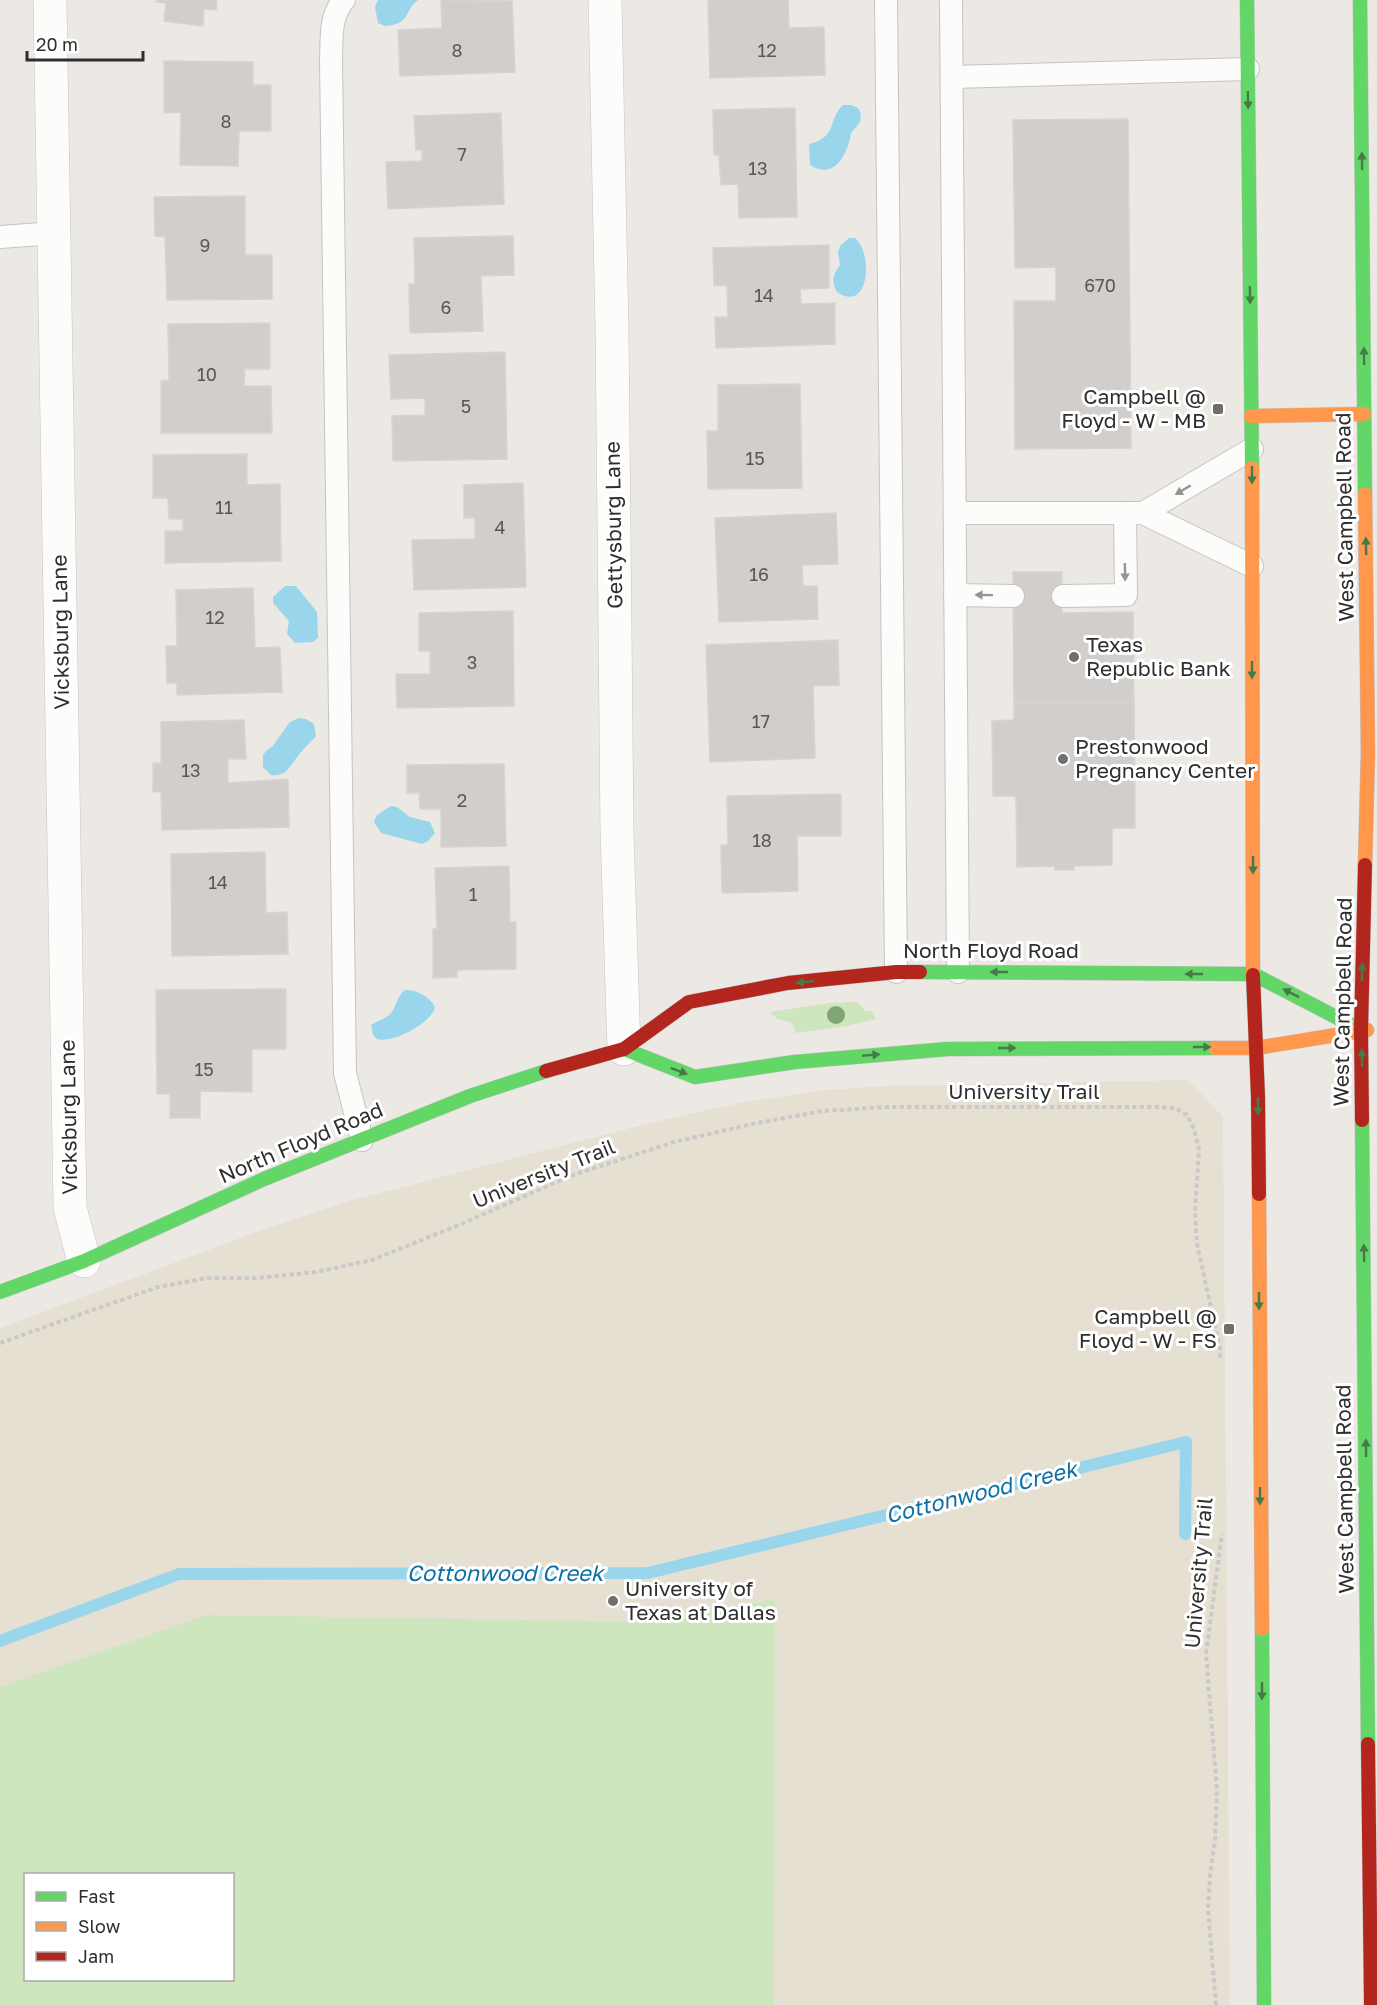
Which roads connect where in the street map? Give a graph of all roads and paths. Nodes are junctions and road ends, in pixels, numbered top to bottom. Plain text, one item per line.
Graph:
1 (50, 0) edge
2 (344, 0) edge
3 (605, 0) edge
4 (886, 0) edge
5 (951, 0) edge
6 (1247, 0) edge
7 (1360, 0) edge
8 (1248, 69) junction
9 (952, 77) junction
10 (55, 233) junction
11 (0, 237) edge
12 (1371, 414) edge
13 (1251, 416) junction
14 (1252, 449) junction
15 (955, 513) junction
16 (1134, 513) junction
17 (1252, 566) junction
18 (955, 595) junction
19 (1013, 596) dead end
20 (1063, 596) dead end
21 (1372, 663) edge
22 (1373, 753) edge
23 (896, 972) junction
24 (958, 972) junction
25 (1252, 974) junction
26 (1361, 1030) junction
27 (1377, 1030) edge
28 (1256, 1048) junction
29 (624, 1049) junction
30 (362, 1140) junction
31 (84, 1261) junction
32 (0, 1292) edge
33 (0, 1343) edge
34 (1220, 1371) dead end
35 (1222, 1532) dead end
36 (1216, 2005) edge
37 (1264, 2005) edge
38 (1371, 2005) edge

1 - 10 street, Vicksburg Lane
2 - 30 lane
3 - 29 street, Gettysburg Lane
4 - 23 lane
5 - 9 lane
6 - 8 main road
12 -> 7 main road, West Campbell Road
8 - 9 lane
8 -> 13 main road
9 - 15 lane
10 - 11 lane
10 - 31 street, Vicksburg Lane
12 - 13 main road
21 -> 12 main road, West Campbell Road
13 - 14 main road
14 -> 16 lane
14 -> 17 main road
15 - 16 lane
15 - 18 lane
16 - 17 lane
16 -> 20 lane
17 -> 25 main road
19 -> 18 lane
18 - 24 lane
21 - 22 main road, West Campbell Road
26 -> 22 main road, West Campbell Road
23 - 24 main road, North Floyd Road
23 -> 29 main road, North Floyd Road
25 -> 24 main road, North Floyd Road
26 -> 25 main road, North Floyd Road
25 - 28 main road
26 - 27 main road, North Floyd Road
26 - 28 main road, North Floyd Road
38 -> 26 main road, West Campbell Road
29 -> 28 main road, North Floyd Road
28 -> 37 main road
29 - 30 main road, North Floyd Road
30 - 31 main road, North Floyd Road
31 - 32 main road, North Floyd Road
33 - 34 path, University Trail
35 - 36 path, University Trail

